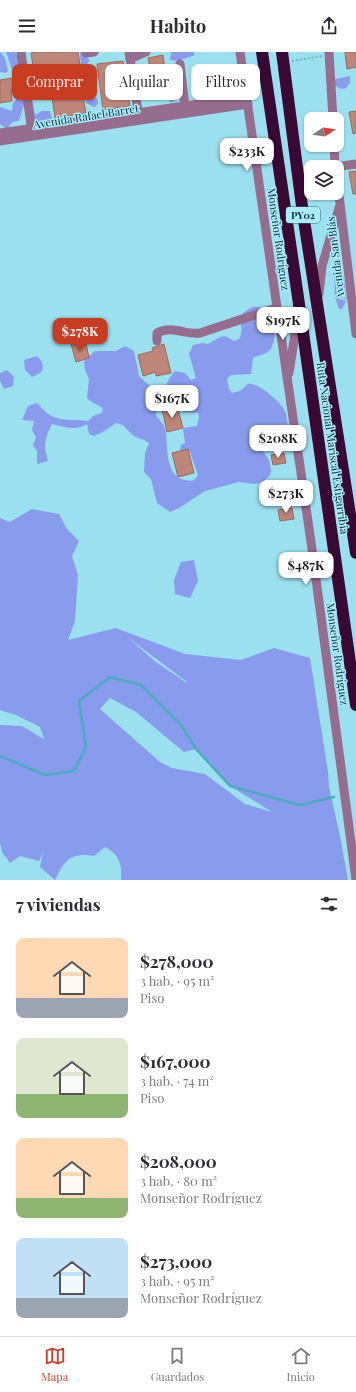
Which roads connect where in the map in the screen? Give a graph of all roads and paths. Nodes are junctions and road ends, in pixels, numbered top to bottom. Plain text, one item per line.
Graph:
1 (21, 52) edge
2 (146, 52) edge
3 (240, 52) edge
4 (262, 52) edge
5 (282, 52) edge
6 (329, 52) edge
7 (129, 55) edge
8 (320, 57) dead end
9 (293, 60) dead end
10 (242, 64) edge
11 (183, 89) edge
12 (247, 100) junction
13 (185, 106) junction
14 (333, 112) edge
15 (138, 116) junction
16 (32, 132) junction
17 (0, 133) edge
18 (0, 141) edge
19 (356, 164) edge
20 (344, 166) edge
21 (340, 200) edge
22 (340, 203) junction
23 (354, 294) edge
24 (299, 304) junction
25 (276, 308) junction
26 (319, 308) junction
27 (356, 334) edge
28 (157, 341) dead end
29 (287, 382) junction
30 (356, 553) edge
31 (356, 705) edge
32 (356, 880) edge

1 - 16 street
2 - 7 street
3 - 10 street, Monseñor Rodríguez
4 - 24 highway, Ruta Nacional Mariscal Estigarribia / PY02
5 - 26 highway, Ruta Nacional Mariscal Estigarribia / PY02
6 - 14 street
7 - 15 street
8 - 9 path
11 - 13 street
12 - 13 street, Avenida Rafael Barret
12 - 15 street, Avenida Rafael Barret
12 - 25 street, Monseñor Rodríguez
13 - 15 street, Avenida Rafael Barret
15 - 16 street, Avenida Rafael Barret
16 - 17 street, Avenida Rafael Barret
16 - 18 street, Avenida Rafael Barret
19 - 20 street
21 - 22 street, Avenida San Blás
22 - 23 street, Avenida San Blás
22 - 26 street
23 - 27 street, Avenida San Blás
24 - 29 street
24 - 31 highway, Ruta Nacional Mariscal Estigarribia / PY02
25 - 28 street
25 - 29 street, Monseñor Rodríguez
26 - 30 highway, Ruta Nacional Mariscal Estigarribia / PY02
29 - 32 street, Monseñor Rodríguez

